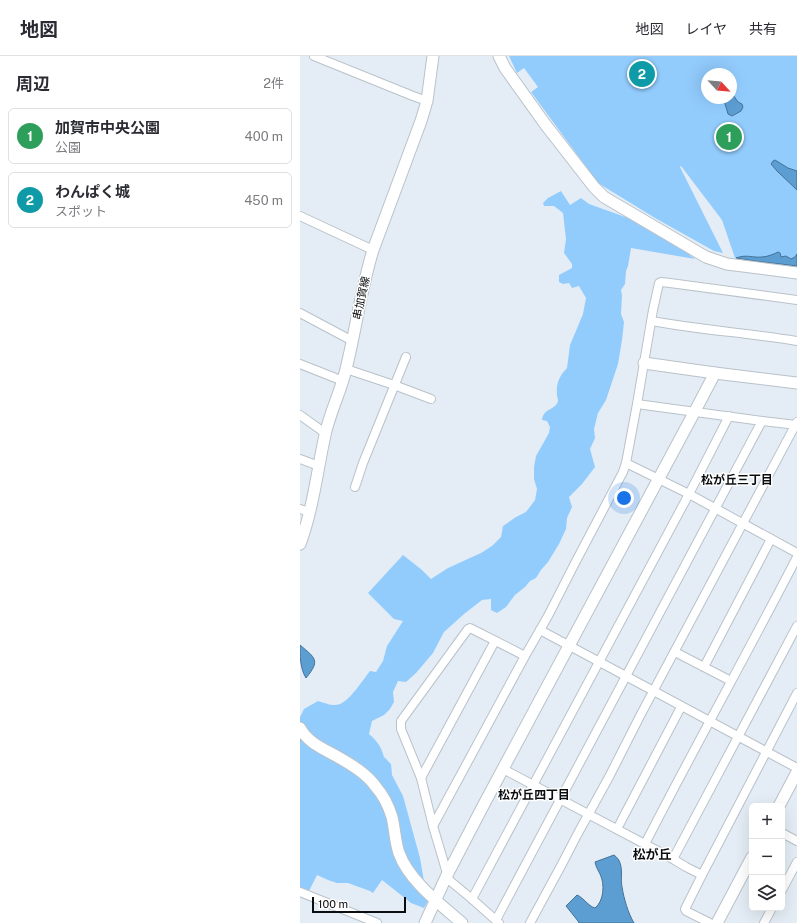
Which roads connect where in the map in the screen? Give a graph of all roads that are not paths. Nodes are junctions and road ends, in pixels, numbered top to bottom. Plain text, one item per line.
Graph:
1 (314, 56) edge
2 (433, 56) edge
3 (499, 56) edge
4 (427, 101) junction
5 (300, 216) edge
6 (373, 250) junction
7 (797, 273) edge
8 (797, 300) edge
9 (300, 313) edge
10 (652, 322) junction
11 (352, 340) junction
12 (797, 341) edge
13 (406, 356) dead end
14 (644, 363) junction
15 (300, 364) edge
16 (346, 369) junction
17 (715, 373) junction
18 (343, 381) junction
19 (797, 383) edge
20 (394, 385) junction
21 (431, 399) dead end
22 (637, 404) junction
23 (695, 412) junction
24 (300, 415) edge
25 (729, 416) junction
26 (762, 421) junction
27 (797, 424) edge
28 (325, 433) junction
29 (300, 459) edge
30 (626, 463) junction
31 (319, 466) junction
32 (659, 479) junction
33 (355, 487) dead end
34 (689, 494) junction
35 (715, 509) junction
36 (305, 511) edge
37 (743, 523) junction
38 (771, 539) junction
39 (300, 544) edge
40 (797, 553) edge
41 (797, 558) edge
42 (797, 626) edge
43 (540, 630) junction
44 (496, 641) junction
45 (569, 646) junction
46 (675, 652) junction
47 (526, 656) junction
48 (599, 662) junction
49 (704, 667) junction
50 (626, 676) junction
51 (731, 681) junction
52 (654, 691) junction
53 (797, 693) edge
54 (681, 707) junction
55 (710, 722) junction
56 (300, 728) edge
57 (738, 737) junction
58 (766, 752) junction
59 (797, 768) edge
60 (503, 769) junction
61 (797, 772) edge
62 (422, 778) junction
63 (533, 785) junction
64 (561, 800) junction
65 (781, 803) edge
66 (589, 814) junction
67 (433, 826) junction
68 (617, 829) junction
69 (785, 835) edge
70 (797, 841) edge
71 (645, 844) junction
72 (673, 859) junction
73 (797, 862) edge
74 (749, 863) edge
75 (448, 875) junction
76 (702, 875) junction
77 (785, 884) edge
78 (300, 892) edge
79 (472, 898) junction
80 (435, 900) junction
81 (770, 911) edge
82 (498, 922) edge
83 (377, 923) edge
84 (425, 923) edge
85 (462, 923) edge
86 (530, 923) edge
87 (710, 923) edge
88 (717, 923) edge
89 (764, 923) edge

1 - 4 street
2 - 4 street, 串加賀線
3 - 7 street
4 - 6 street, 串加賀線
5 - 6 street
6 - 11 street, 串加賀線
8 - 10 street
9 - 11 street
10 - 12 street
10 - 14 street
11 - 16 street, 串加賀線
13 - 20 street
14 - 17 street
14 - 22 street
15 - 18 street
16 - 18 street, 串加賀線
16 - 20 street
17 - 19 street
17 - 23 street
18 - 28 street, 串加賀線
20 - 21 street
20 - 33 street
22 - 23 street
22 - 30 street
23 - 25 street
23 - 32 street
24 - 28 street
25 - 26 street
25 - 34 street
26 - 27 street
26 - 35 street
27 - 37 street
28 - 31 street, 串加賀線
29 - 31 street
30 - 32 street
30 - 43 street
31 - 36 street, 串加賀線
32 - 34 street
32 - 45 street
34 - 35 street
34 - 48 street
35 - 37 street
35 - 50 street
36 - 39 street, 串加賀線
37 - 38 street
37 - 46 street
38 - 40 street
38 - 49 street
41 - 51 street
42 - 57 street
43 - 45 street
43 - 47 street
44 - 47 street
44 - 62 street
44 - 62 street
45 - 48 street
45 - 60 street
46 - 49 street
46 - 52 street
47 - 67 street
48 - 50 street
48 - 63 street
49 - 51 street
50 - 52 street
50 - 64 street
51 - 55 street
52 - 54 street
52 - 66 street
53 - 58 street
54 - 55 street
54 - 68 street
55 - 57 street
55 - 71 street
56 - 80 street
57 - 58 street
57 - 72 street
58 - 59 street
58 - 76 street
60 - 63 street
60 - 75 street
61 - 65 street
62 - 67 street
63 - 64 street
63 - 79 street
64 - 66 street
64 - 82 street
66 - 68 street
66 - 86 street
67 - 75 street
68 - 71 street
69 - 70 street
71 - 72 street
72 - 76 street
73 - 77 street
74 - 88 street
75 - 79 street
75 - 80 street
76 - 87 street
78 - 83 street
79 - 82 street
80 - 84 street
80 - 85 street
81 - 89 street

